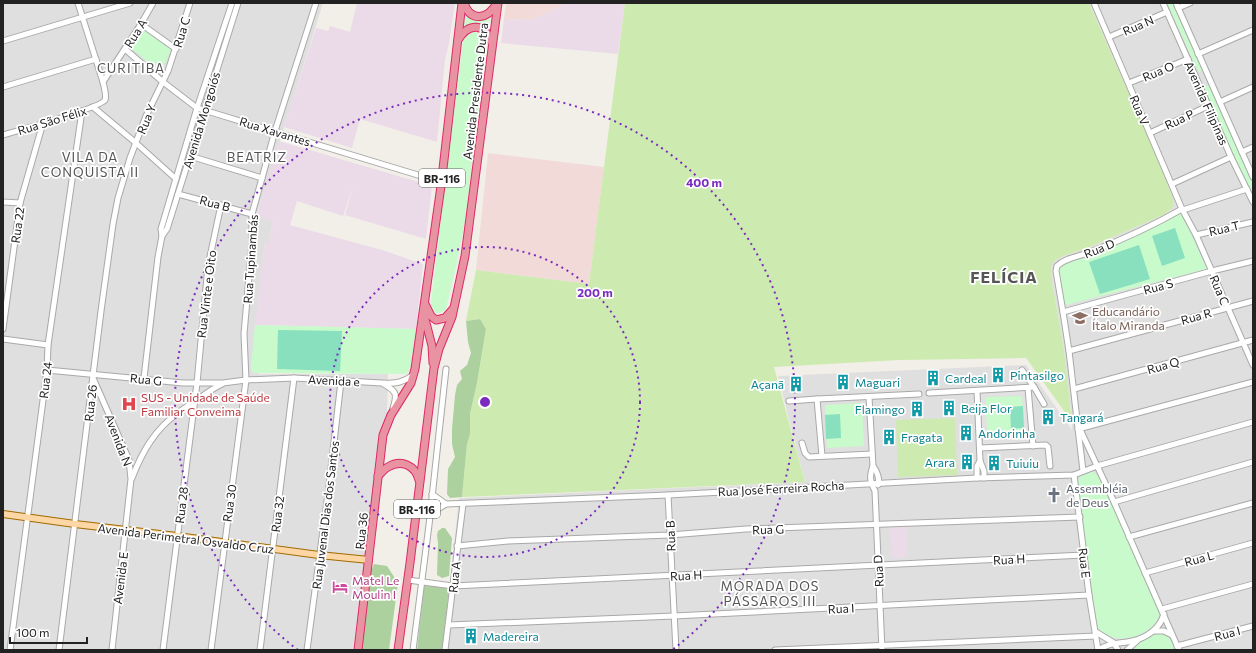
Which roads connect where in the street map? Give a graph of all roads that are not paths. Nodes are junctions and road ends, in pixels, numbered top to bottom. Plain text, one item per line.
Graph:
1 (78, 3) edge
2 (130, 3) edge
3 (153, 3) edge
4 (190, 3) edge
5 (232, 3) edge
6 (238, 3) edge
7 (316, 3) edge
8 (463, 3) edge
9 (497, 3) edge
10 (1094, 3) edge
11 (1163, 3) edge
12 (1190, 3) edge
13 (1177, 6) edge
14 (1167, 12) junction
15 (83, 17) junction
16 (141, 24) junction
17 (1253, 30) edge
18 (1109, 37) junction
19 (3, 42) edge
20 (457, 42) junction
21 (492, 45) junction
22 (125, 49) junction
23 (176, 49) junction
24 (1198, 54) junction
25 (1188, 58) junction
26 (96, 59) junction
27 (1206, 71) junction
28 (1196, 75) junction
29 (103, 82) junction
30 (164, 82) junction
31 (1129, 83) junction
32 (1212, 85) junction
33 (3, 87) edge
34 (1253, 87) edge
35 (1202, 88) junction
36 (1220, 102) junction
37 (1208, 106) junction
38 (92, 107) junction
39 (197, 108) junction
40 (82, 111) junction
41 (204, 111) junction
42 (43, 123) junction
43 (275, 131) junction
44 (1150, 133) junction
45 (3, 135) edge
46 (136, 143) junction
47 (1253, 147) edge
48 (1242, 152) junction
49 (190, 156) junction
50 (1231, 157) junction
51 (130, 158) joint
52 (1253, 177) edge
53 (176, 178) junction
54 (262, 178) junction
55 (442, 182) junction
56 (1172, 184) junction
57 (1247, 189) junction
58 (178, 194) junction
59 (3, 202) edge
60 (1253, 202) edge
61 (20, 203) junction
62 (221, 205) junction
63 (1183, 209) junction
64 (252, 214) junction
65 (1186, 216) joint
66 (1253, 222) edge
67 (1196, 235) junction
68 (162, 236) junction
69 (1253, 261) edge
70 (1212, 271) junction
71 (1253, 301) edge
72 (424, 302) junction
73 (455, 306) junction
74 (1227, 307) junction
75 (1063, 312) junction
76 (423, 313) junction
77 (3, 329) edge
78 (3, 339) edge
79 (1253, 340) edge
80 (1243, 342) junction
81 (48, 345) junction
82 (1069, 351) junction
83 (1253, 365) edge
84 (434, 368) junction
85 (446, 369) dead end
86 (47, 370) junction
87 (1022, 370) dead end
88 (413, 375) junction
89 (93, 376) junction
90 (144, 378) junction
91 (294, 378) junction
92 (246, 380) junction
93 (341, 381) junction
94 (1253, 382) edge
95 (197, 383) junction
96 (223, 383) junction
97 (382, 383) junction
98 (1028, 388) junction
99 (1034, 388) junction
100 (1074, 390) junction
101 (978, 391) junction
102 (929, 393) dead end
103 (918, 394) dead end
104 (868, 397) junction
105 (817, 400) junction
106 (789, 401) dead end
107 (194, 402) junction
108 (1044, 404) dead end
109 (391, 415) junction
110 (1253, 422) edge
111 (1079, 429) junction
112 (802, 443) dead end
113 (1032, 446) junction
114 (980, 448) junction
115 (872, 454) junction
116 (822, 456) junction
117 (980, 460) junction
118 (1253, 462) edge
119 (873, 466) junction
120 (1050, 466) dead end
121 (1098, 466) junction
122 (1083, 471) junction
123 (1074, 475) junction
124 (378, 476) junction
125 (977, 478) junction
126 (984, 478) junction
127 (131, 479) junction
128 (871, 483) junction
129 (879, 483) junction
130 (420, 484) junction
131 (875, 491) junction
132 (432, 494) junction
133 (668, 495) junction
134 (1114, 502) junction
135 (1253, 503) edge
136 (446, 504) junction
137 (463, 504) junction
138 (3, 514) edge
139 (430, 514) junction
140 (27, 517) junction
141 (1080, 517) junction
142 (76, 524) junction
143 (876, 525) junction
144 (125, 530) junction
145 (670, 535) junction
146 (177, 536) junction
147 (1129, 536) junction
148 (224, 543) junction
149 (1253, 543) edge
150 (457, 546) junction
151 (273, 548) junction
152 (319, 555) junction
153 (1084, 555) junction
154 (369, 560) junction
155 (877, 566) junction
156 (1145, 573) junction
157 (671, 575) junction
158 (408, 580) junction
159 (422, 582) junction
160 (1253, 584) edge
161 (453, 586) junction
162 (1089, 596) junction
163 (879, 606) junction
164 (1163, 612) junction
165 (674, 616) junction
166 (449, 625) junction
167 (1253, 626) edge
168 (1154, 631) junction
169 (1096, 634) junction
170 (1172, 635) junction
171 (1139, 639) junction
172 (1114, 643) junction
173 (882, 648) edge
174 (1178, 648) edge
175 (10, 650) edge
176 (59, 650) edge
177 (112, 650) edge
178 (162, 650) edge
179 (211, 650) edge
180 (260, 650) edge
181 (307, 650) edge
182 (358, 650) edge
183 (398, 650) edge
184 (413, 650) edge
185 (445, 650) edge
186 (676, 650) edge
187 (775, 650) edge
188 (1098, 650) edge
189 (1118, 650) edge
190 (1127, 650) edge

1 - 15 street
2 - 15 street
3 - 16 street, Rua A
4 - 23 street, Rua C
5 - 39 street, Avenida Mongoiós
6 - 41 street, Avenida Mongoiós
7 - 43 street, Rua Tupinambás
8 - 9 highway
8 - 20 highway, Avenida Presidente Dutra / BR-116
9 - 21 highway, Avenida Presidente Dutra / BR-116
10 - 18 street, Rua V
11 - 14 street, Avenida Filipinas
12 - 13 street
13 - 24 street, Avenida Filipinas
14 - 18 street, Rua N
14 - 25 street, Avenida Filipinas
15 - 19 street
15 - 26 street
16 - 22 street, Rua A
16 - 23 street
17 - 24 street
18 - 31 street, Rua V
20 - 21 highway
20 - 55 highway, Avenida Presidente Dutra / BR-116
21 - 73 highway, Avenida Presidente Dutra / BR-116
22 - 29 street, Rua A
22 - 30 street, Rua Xavantes
23 - 30 street, Rua C
24 - 27 street, Avenida Filipinas
25 - 28 street, Avenida Filipinas
25 - 31 street, Rua O
26 - 29 street
26 - 33 street
27 - 28 street
27 - 32 street, Avenida Filipinas
28 - 35 street, Avenida Filipinas
29 - 38 street, Rua São Félix
30 - 39 street, Rua Xavantes
30 - 46 street, Rua Y
31 - 44 street, Rua V
32 - 35 street
32 - 36 street, Avenida Filipinas
34 - 36 street
35 - 37 street, Avenida Filipinas
36 - 48 street, Avenida Filipinas
37 - 44 street, Rua P
37 - 50 street, Avenida Filipinas
38 - 40 street, Rua São Félix
38 - 46 street
39 - 41 street, Rua Xavantes
39 - 53 street, Avenida Mongoiós
40 - 42 street, Rua São Félix
40 - 81 street, Rua 24
41 - 43 street, Rua Xavantes
41 - 49 street, Avenida Mongoiós
42 - 45 street, Rua São Félix
42 - 61 street, Rua 22
43 - 54 street, Rua Tupinambás
43 - 55 street, Rua Xavantes
44 - 56 street, Rua V
46 - 51 street, Rua Y
46 - 53 street
47 - 48 street
48 - 52 street, Avenida Filipinas
49 - 54 street
49 - 58 street, Avenida Mongoiós
50 - 56 street
50 - 57 street, Avenida Filipinas
51 - 89 street, Rua 26
53 - 68 street, Avenida Mongoiós
54 - 64 street, Rua Tupinambás
55 - 72 highway, Avenida Presidente Dutra / BR-116
56 - 63 street, Rua V
57 - 60 street, Avenida Filipinas
57 - 63 street
58 - 62 street, Rua B
58 - 68 street, Avenida Mongoiós
59 - 61 street
61 - 77 street, Rua 22
62 - 64 street, Rua B
62 - 95 street, Rua Vinte e Oito
63 - 65 street, Rua V
63 - 75 street, Rua D
64 - 92 street, Rua Tupinambás
65 - 67 street, Rua C
66 - 67 street, Rua T
67 - 70 street, Rua C
68 - 90 street, Avenida Mongoiós
69 - 70 street, Rua S
70 - 74 street, Rua C
70 - 75 street, Rua S
71 - 74 street, Rua R
72 - 73 highway
72 - 76 highway, Avenida Presidente Dutra / BR-116
73 - 84 highway, Avenida Presidente Dutra / BR-116
74 - 80 street, Rua C
74 - 82 street, Rua R
75 - 82 street
76 - 84 highway, Avenida Presidente Dutra / BR-116
76 - 88 highway, Rua 36
78 - 81 street
79 - 80 street, Rua Q
80 - 83 street, Rua C
80 - 100 street, Rua Q
81 - 86 street, Rua 24
82 - 100 street
84 - 130 highway, Avenida Presidente Dutra / BR-116
85 - 132 street
86 - 89 street, Rua G
86 - 140 street, Rua 24
87 - 99 street
88 - 97 street, Avenida e
88 - 109 highway, Rua 36
89 - 90 street, Rua G
89 - 127 street, Avenida N
89 - 142 street, Rua 26
90 - 95 street, Rua G
91 - 92 street, Avenida e
91 - 93 street, Avenida e
91 - 151 street, Rua 32
92 - 96 street, Rua G
92 - 148 street, Rua 30
93 - 97 street, Avenida e
93 - 152 street, Rua Juvenal Dias dos Santos
94 - 111 street
95 - 96 street, Rua G
95 - 107 street, Rua 28
96 - 107 street
97 - 109 street
98 - 99 street
98 - 101 street
98 - 113 street
99 - 108 street
100 - 111 street
101 - 102 street
101 - 114 street
103 - 104 street
104 - 105 street
104 - 115 street
105 - 106 street
105 - 116 street
107 - 127 street
107 - 146 street, Rua 28
109 - 124 highway, Rua 36
110 - 121 street, Rua José Ferreira Rocha
111 - 121 street
111 - 122 street
112 - 116 street
113 - 114 street
113 - 120 street
114 - 117 street
115 - 116 street
115 - 119 street
117 - 125 street
117 - 126 street
118 - 134 street
119 - 128 street
119 - 129 street
121 - 122 street, Rua José Ferreira Rocha
121 - 134 street
122 - 123 street, Rua José Ferreira Rocha
123 - 126 street, Rua José Ferreira Rocha
123 - 141 street, Rua E
124 - 130 highway
124 - 154 highway, Rua 36
125 - 126 street, Rua José Ferreira Rocha
125 - 129 street, Rua José Ferreira Rocha
127 - 144 street, Avenida N
128 - 129 street, Rua José Ferreira Rocha
128 - 131 street, Rua D
128 - 133 street, Rua José Ferreira Rocha
129 - 131 street, Rua D
130 - 158 highway, Avenida Presidente Dutra / BR-116
131 - 143 street, Rua D
132 - 136 street
132 - 139 street
133 - 137 street, Rua José Ferreira Rocha
133 - 145 street, Rua B
134 - 147 street
135 - 147 street
136 - 137 street, Rua José Ferreira Rocha
136 - 139 street
137 - 150 street, Rua A
138 - 140 main road, Avenida Perimetral Osvaldo Cruz
139 - 159 street
140 - 142 main road, Avenida Perimetral Osvaldo Cruz
140 - 175 street, Rua 24
141 - 143 street, Rua G
141 - 153 street, Rua E
142 - 144 main road, Avenida Perimetral Osvaldo Cruz
142 - 176 street, Rua 26
143 - 145 street, Rua G
143 - 155 street, Rua D
144 - 146 main road, Avenida Perimetral Osvaldo Cruz
144 - 177 street, Avenida E
145 - 150 street, Rua G
145 - 157 street, Rua B
146 - 148 main road, Avenida Perimetral Osvaldo Cruz
146 - 178 street, Rua 28
147 - 156 street
148 - 151 main road, Avenida Perimetral Osvaldo Cruz
148 - 179 street, Rua 30
149 - 156 street, Rua L
150 - 161 street, Rua A
151 - 152 main road, Avenida Perimetral Osvaldo Cruz
151 - 180 street, Rua 32
152 - 154 main road, Avenida Perimetral Osvaldo Cruz
152 - 181 street, Rua Juvenal Dias dos Santos
153 - 155 street, Rua H
153 - 162 street, Rua E
154 - 182 highway, Rua 36
155 - 157 street, Rua H
155 - 163 street, Rua D
156 - 164 street
157 - 161 street, Rua H
157 - 165 street, Rua B
158 - 159 street, Rua H
158 - 183 highway, Avenida Presidente Dutra / BR-116
159 - 161 street, Rua H
159 - 184 street
160 - 164 street
161 - 166 street, Rua A
162 - 163 street, Rua I
162 - 169 street, Rua E
163 - 165 street, Rua I
163 - 173 street, Rua D
164 - 168 street
164 - 170 street
165 - 166 street, Rua I
165 - 186 street, Rua B
166 - 185 street, Rua A
167 - 174 street, Rua I
168 - 170 street
168 - 171 street
169 - 172 street
169 - 173 street
169 - 188 street, Rua E
170 - 174 street
171 - 172 street
171 - 190 street
172 - 188 street
172 - 189 street
173 - 187 street

